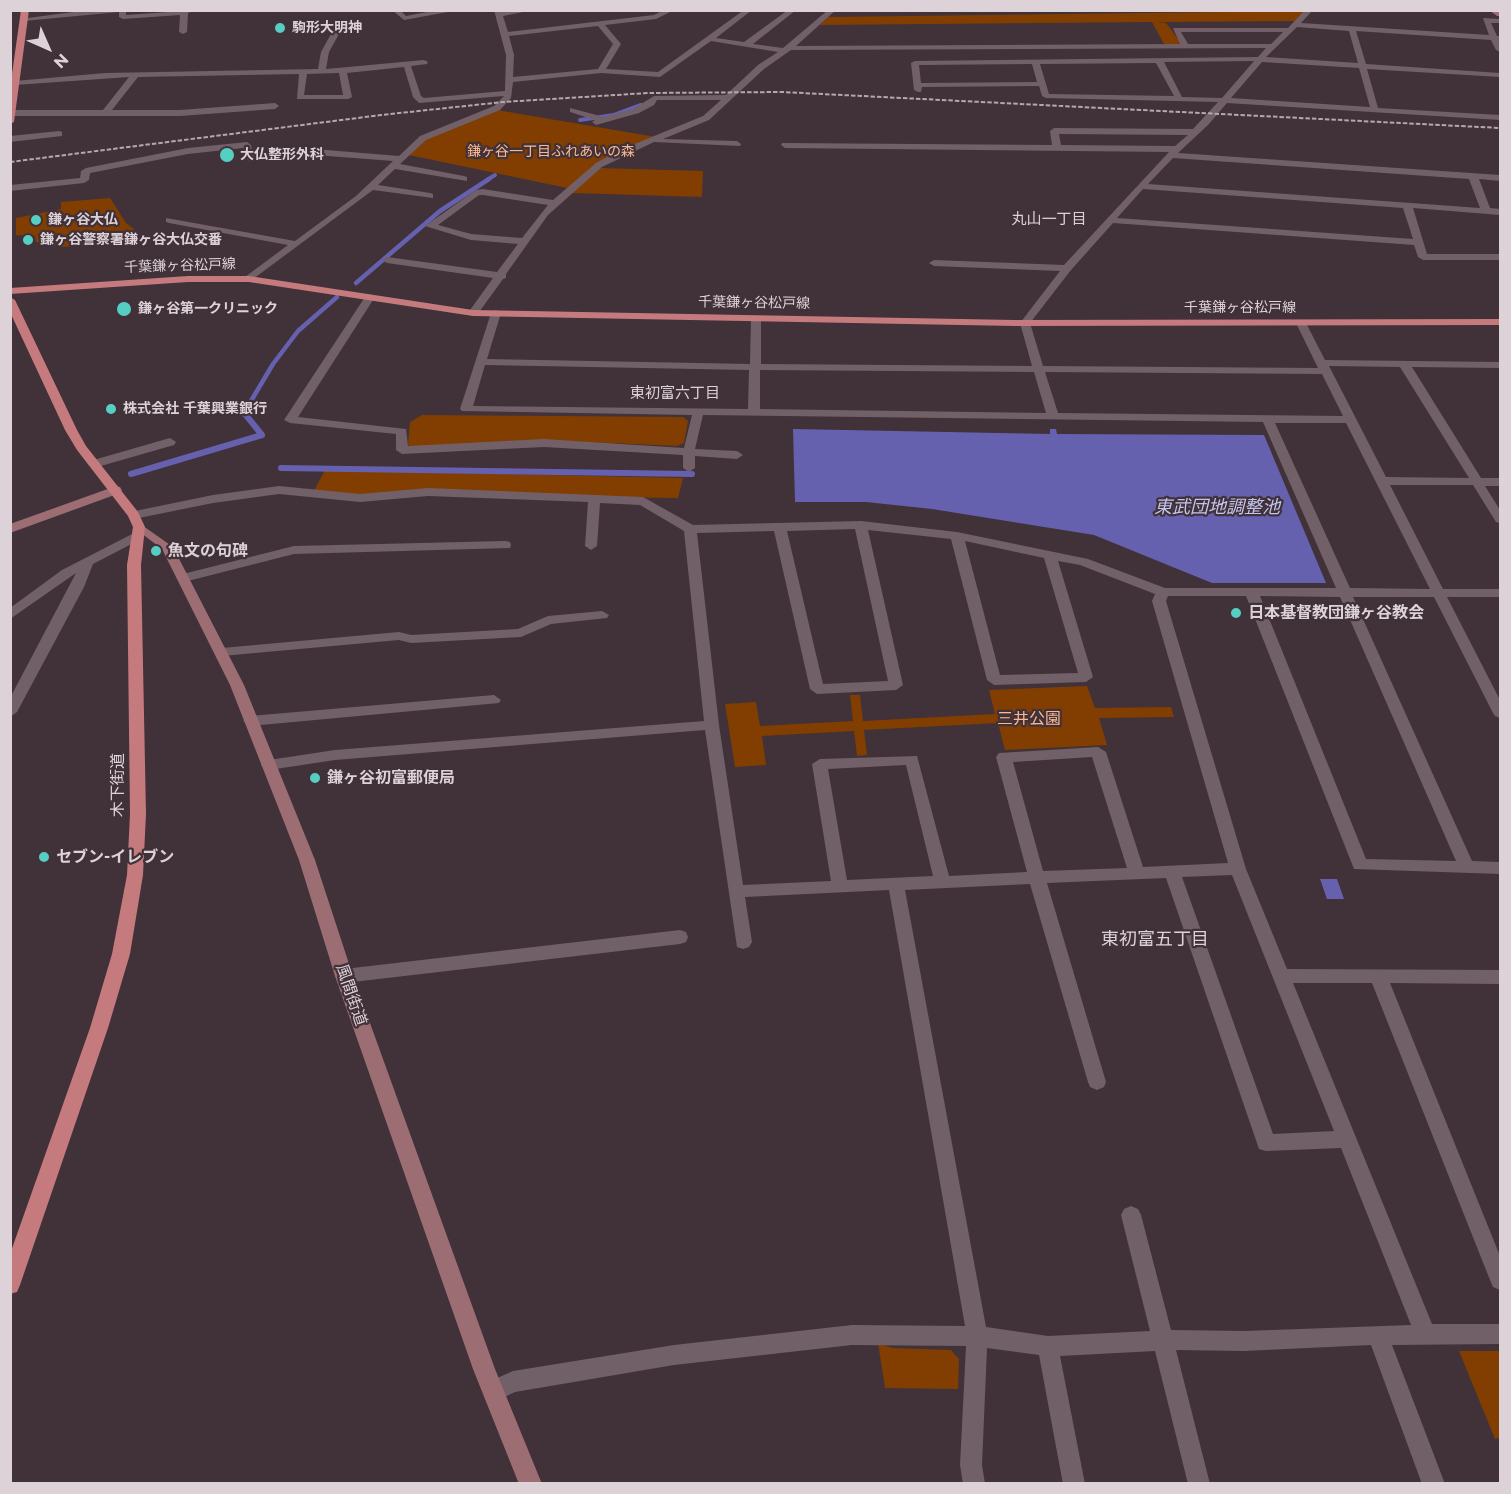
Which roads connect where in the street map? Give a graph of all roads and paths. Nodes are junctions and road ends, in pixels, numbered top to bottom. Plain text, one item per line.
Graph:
1 (116, 10) edge
2 (122, 10) edge
3 (193, 10) edge
4 (395, 10) edge
5 (456, 10) edge
6 (530, 10) edge
7 (671, 10) edge
8 (749, 10) edge
9 (793, 10) edge
10 (833, 10) edge
11 (1310, 10) edge
12 (1492, 10) edge
13 (184, 12) edge
14 (498, 12) edge
15 (1500, 14) edge
16 (24, 15) edge
17 (1500, 21) edge
18 (601, 25) junction
19 (1293, 27) junction
20 (1352, 29) junction
21 (183, 32) dead end
22 (334, 34) dead end
23 (506, 34) junction
24 (1497, 38) edge
25 (710, 39) junction
26 (747, 44) junction
27 (1185, 46) junction
28 (1273, 46) junction
29 (787, 50) junction
30 (1500, 50) edge
31 (1259, 60) junction
32 (1159, 61) junction
33 (1035, 62) junction
34 (424, 63) dead end
35 (407, 64) junction
36 (1362, 66) junction
37 (14, 67) edge
38 (322, 71) junction
39 (343, 71) junction
40 (601, 71) junction
41 (303, 72) junction
42 (136, 74) junction
43 (1500, 75) edge
44 (510, 80) junction
45 (15, 83) junction
46 (1041, 84) junction
47 (509, 93) junction
48 (731, 97) junction
49 (1179, 99) junction
50 (1223, 100) junction
51 (275, 106) dead end
52 (573, 110) dead end
53 (1375, 110) junction
54 (106, 112) junction
55 (11, 118) edge
56 (1500, 118) edge
57 (1195, 132) junction
58 (59, 134) dead end
59 (10, 139) edge
60 (652, 141) junction
61 (737, 144) dead end
62 (785, 146) dead end
63 (1057, 148) junction
64 (1174, 152) junction
65 (398, 163) junction
66 (1473, 176) junction
67 (464, 178) dead end
68 (1500, 178) edge
69 (1141, 186) junction
70 (372, 187) junction
71 (10, 188) edge
72 (430, 196) dead end
73 (553, 204) junction
74 (1407, 205) junction
75 (1486, 210) junction
76 (1500, 212) edge
77 (169, 220) dead end
78 (1110, 220) junction
79 (523, 241) junction
80 (1418, 242) junction
81 (296, 244) junction
82 (1500, 257) edge
83 (387, 260) dead end
84 (934, 263) dead end
85 (1067, 268) junction
86 (502, 276) junction
87 (249, 279) junction
88 (10, 291) edge
89 (370, 297) junction
90 (10, 300) edge
91 (473, 313) junction
92 (496, 314) junction
93 (756, 319) junction
94 (1500, 322) edge
95 (1025, 323) junction
96 (1301, 323) junction
97 (481, 362) junction
98 (1404, 364) junction
99 (1500, 365) edge
100 (757, 367) junction
101 (1324, 367) junction
102 (1038, 368) junction
103 (698, 414) junction
104 (754, 414) junction
105 (1053, 417) junction
106 (1268, 420) junction
107 (1351, 420) junction
108 (170, 442) dead end
109 (689, 450) junction
110 (737, 454) dead end
111 (94, 464) junction
112 (689, 468) dead end
113 (1382, 481) junction
114 (1478, 481) junction
115 (1500, 482) edge
116 (116, 490) junction
117 (594, 500) junction
118 (1500, 519) edge
119 (861, 525) junction
120 (137, 526) junction
121 (780, 527) junction
122 (10, 529) edge
123 (690, 529) junction
124 (957, 536) junction
125 (505, 545) dead end
126 (591, 546) dead end
127 (1050, 555) junction
128 (87, 562) junction
129 (184, 578) junction
130 (1251, 591) junction
131 (1164, 592) junction
132 (1343, 593) junction
133 (1439, 593) junction
134 (1500, 593) edge
135 (10, 615) edge
136 (602, 615) dead end
137 (222, 652) junction
138 (494, 700) dead end
139 (10, 712) edge
140 (1500, 713) edge
141 (250, 721) junction
142 (712, 725) junction
143 (269, 765) junction
144 (1467, 868) junction
145 (1500, 868) edge
146 (1238, 869) junction
147 (1172, 872) junction
148 (1137, 874) junction
149 (1037, 879) junction
150 (942, 881) junction
151 (840, 885) junction
152 (896, 885) junction
153 (736, 891) junction
154 (680, 937) dead end
155 (742, 942) dead end
156 (344, 976) junction
157 (1283, 976) junction
158 (1378, 976) junction
159 (1500, 977) edge
160 (1097, 1082) dead end
161 (1346, 1139) junction
162 (1131, 1215) dead end
163 (1500, 1280) edge
164 (10, 1285) edge
165 (1500, 1334) edge
166 (1378, 1335) junction
167 (977, 1336) junction
168 (1426, 1336) junction
169 (1163, 1340) junction
170 (1048, 1346) junction
171 (494, 1390) junction
172 (531, 1484) edge
173 (974, 1484) edge
174 (1074, 1484) edge
175 (1199, 1484) edge
176 (1434, 1484) edge

1 - 16 street
2 - 13 street
3 - 13 street
4 - 5 street
6 - 14 street
7 - 18 street
8 - 25 street
9 - 26 street
10 - 29 street
11 - 19 street
12 - 15 street
13 - 21 street
14 - 23 street
16 - 37 main road
17 - 24 street
18 - 23 street
18 - 40 street
19 - 20 street
19 - 27 street
19 - 28 street
20 - 24 street
20 - 36 street
22 - 38 street
23 - 44 street
24 - 30 street
25 - 26 street
25 - 40 street
26 - 29 street
27 - 28 street
27 - 29 street
28 - 31 street
29 - 48 street
31 - 32 street
31 - 36 street
31 - 50 street
32 - 33 street
32 - 49 street
33 - 46 street
33 - 46 street
34 - 35 street
35 - 39 street
35 - 47 street
36 - 43 street
36 - 53 street
37 - 45 main road
38 - 39 street
38 - 41 street
39 - 41 street
40 - 44 street
41 - 42 street
42 - 45 street
42 - 54 street
44 - 47 street
45 - 55 main road
46 - 49 street
47 - 65 street
48 - 52 street
48 - 60 street
49 - 50 street
50 - 53 street
50 - 57 street
51 - 54 street
53 - 56 street
54 - 55 street
57 - 63 street
57 - 64 street
58 - 59 street
60 - 61 street
60 - 73 street
62 - 63 street
63 - 64 street
64 - 66 street
64 - 69 street
65 - 67 street
65 - 70 street
65 - 71 street
66 - 68 street
66 - 75 street
69 - 74 street
69 - 78 street
70 - 72 street
70 - 81 street
73 - 79 street
73 - 79 street
74 - 75 street
74 - 80 street
75 - 76 street
77 - 81 street
78 - 80 street
78 - 85 street
79 - 86 street
80 - 82 street
81 - 87 street
83 - 86 street
84 - 85 street
85 - 95 street
86 - 91 street
87 - 88 main road, 千葉鎌ヶ谷松戸線
87 - 89 main road, 千葉鎌ヶ谷松戸線
89 - 91 main road, 千葉鎌ヶ谷松戸線
89 - 109 street
90 - 111 main road
91 - 92 main road, 千葉鎌ヶ谷松戸線
92 - 93 main road, 千葉鎌ヶ谷松戸線
92 - 97 street
93 - 95 main road, 千葉鎌ヶ谷松戸線
93 - 100 street
94 - 96 main road, 千葉鎌ヶ谷松戸線
95 - 96 main road, 千葉鎌ヶ谷松戸線
95 - 102 street
96 - 101 street
97 - 100 street
97 - 103 street
98 - 99 street
98 - 101 street
98 - 114 street
100 - 102 street
100 - 104 street
101 - 102 street
101 - 107 street
102 - 105 street
103 - 104 street
103 - 109 street
104 - 105 street
105 - 106 street
106 - 107 street
106 - 132 street
107 - 113 street
108 - 111 street
109 - 110 street
109 - 112 street
111 - 116 main road
113 - 114 street
113 - 133 street
114 - 115 street
114 - 118 street
116 - 120 main road
116 - 122 street
117 - 120 street
117 - 123 street
117 - 126 street
119 - 121 street
119 - 121 street
119 - 124 street
120 - 128 street
120 - 129 street, 風間街道
120 - 164 main road, 木下街道
121 - 123 street
123 - 142 street
124 - 127 street
124 - 127 street
125 - 129 street
127 - 131 street
128 - 135 street
128 - 139 street
129 - 137 street, 風間街道
130 - 131 street
130 - 132 street
130 - 144 street
131 - 146 street
132 - 133 street
132 - 144 street
133 - 134 street
133 - 140 street
136 - 137 street
137 - 141 street, 風間街道
138 - 141 street
141 - 143 street, 風間街道
142 - 143 street
142 - 153 street
143 - 156 street, 風間街道
144 - 145 street
146 - 147 street
146 - 157 street
147 - 148 street
147 - 161 street
148 - 149 street
148 - 149 street
149 - 150 street
149 - 160 street
150 - 151 street
150 - 152 street
151 - 152 street
151 - 153 street
152 - 167 street
153 - 155 street
154 - 156 street
156 - 171 street, 風間街道
157 - 158 street
157 - 161 street
158 - 159 street
158 - 163 street
161 - 168 street
162 - 169 street
165 - 168 street
166 - 168 street
166 - 169 street
166 - 176 street
167 - 170 street
167 - 171 street
167 - 173 street
169 - 170 street
169 - 175 street
170 - 174 street
171 - 172 street, 風間街道

